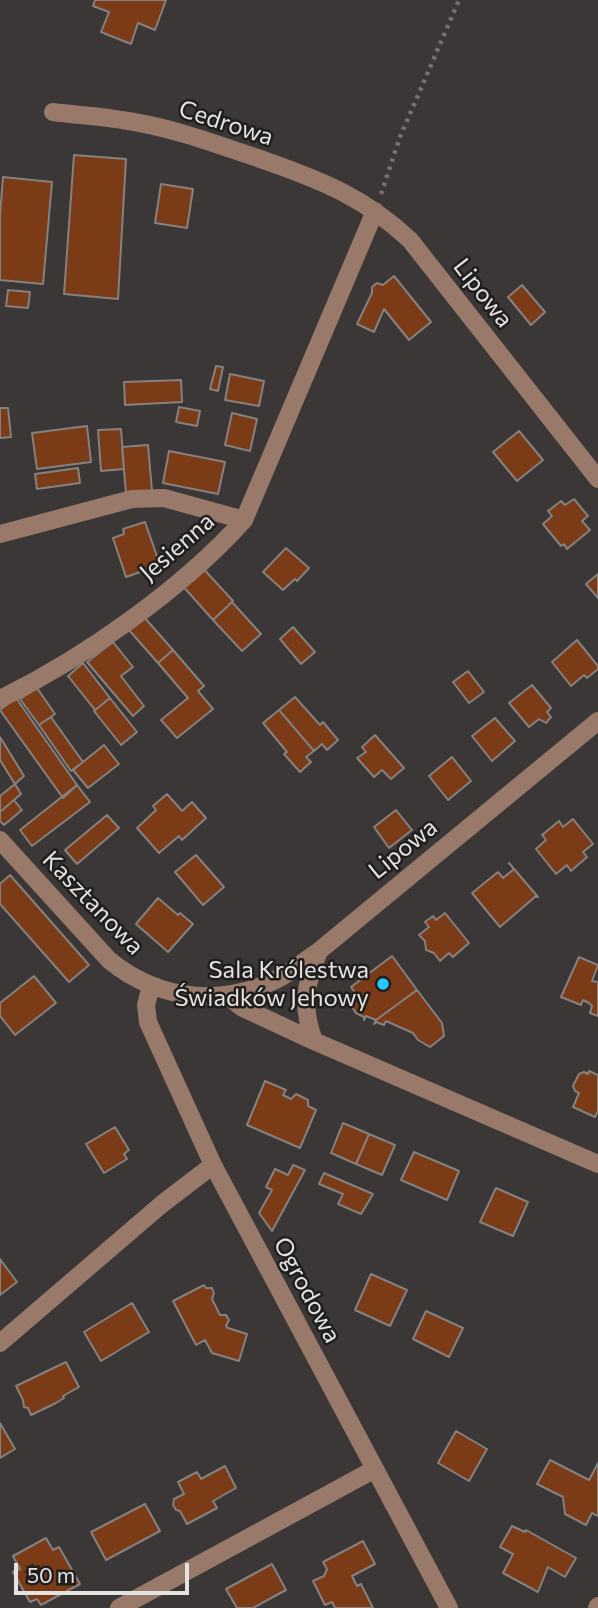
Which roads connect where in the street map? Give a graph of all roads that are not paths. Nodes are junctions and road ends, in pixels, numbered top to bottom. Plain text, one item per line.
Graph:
1 (53, 113) dead end
2 (375, 211) junction
3 (598, 479) edge
4 (243, 520) junction
5 (0, 534) edge
6 (0, 699) edge
7 (598, 721) edge
8 (0, 840) edge
9 (318, 951) junction
10 (151, 986) junction
11 (228, 996) junction
12 (314, 1041) junction
13 (598, 1164) edge
14 (213, 1165) junction
15 (0, 1343) edge
16 (375, 1469) junction
17 (118, 1608) edge
18 (449, 1608) edge

1 - 2 street, Cedrowa
2 - 3 street, Lipowa
2 - 4 street
4 - 5 street, Jesienna
4 - 6 street, Jesienna
7 - 9 street, Lipowa
8 - 10 street, Kasztanowa
9 - 11 street, Lipowa
9 - 12 street
10 - 11 street, Kasztanowa
10 - 14 street, Ogrodowa
11 - 12 street
12 - 13 street
14 - 15 street
14 - 16 street, Ogrodowa
16 - 17 street
16 - 18 street, Ogrodowa

